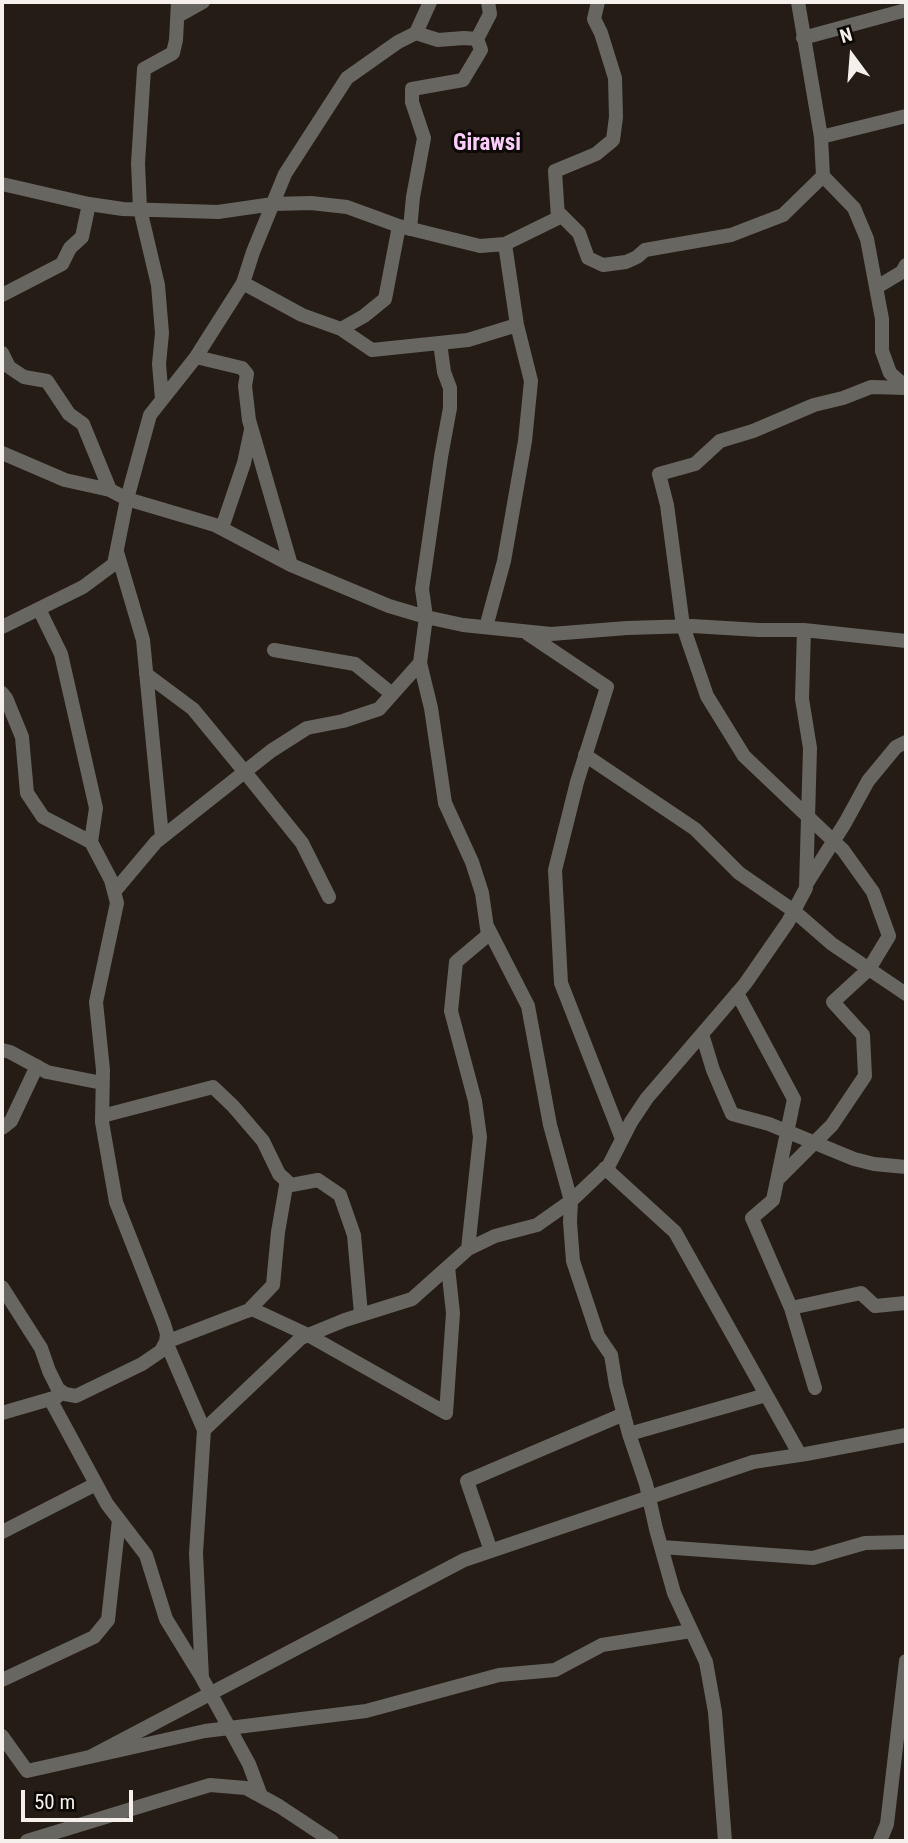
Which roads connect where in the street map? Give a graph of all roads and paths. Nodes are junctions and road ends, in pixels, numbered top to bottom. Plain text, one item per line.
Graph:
1 (203, 2) edge
2 (430, 2) edge
3 (488, 2) edge
4 (598, 2) edge
5 (798, 2) edge
6 (178, 9) edge
7 (906, 10) edge
8 (416, 33) junction
9 (803, 38) junction
10 (477, 39) junction
11 (906, 116) edge
12 (821, 137) junction
13 (824, 176) junction
14 (2, 184) edge
15 (89, 204) junction
16 (273, 204) junction
17 (140, 209) junction
18 (559, 213) junction
19 (404, 227) junction
20 (505, 244) junction
21 (906, 265) edge
22 (243, 283) junction
23 (877, 287) junction
24 (2, 295) edge
25 (517, 325) junction
26 (341, 329) junction
27 (440, 343) junction
28 (2, 353) edge
29 (197, 357) junction
30 (906, 388) edge
31 (162, 399) junction
32 (251, 429) junction
33 (2, 453) edge
34 (110, 490) junction
35 (127, 499) junction
36 (222, 528) junction
37 (117, 551) junction
38 (291, 565) junction
39 (39, 609) junction
40 (426, 617) junction
41 (2, 626) edge
42 (683, 626) junction
43 (486, 627) junction
44 (804, 630) junction
45 (524, 631) junction
46 (906, 641) edge
47 (274, 650) dead end
48 (420, 663) junction
49 (146, 674) junction
50 (2, 693) edge
51 (392, 694) junction
52 (906, 742) edge
53 (585, 755) junction
54 (244, 771) junction
55 (809, 818) junction
56 (162, 837) junction
57 (834, 841) junction
58 (91, 842) junction
59 (807, 884) junction
60 (114, 891) junction
61 (329, 897) dead end
62 (794, 912) junction
63 (487, 926) junction
64 (869, 969) junction
65 (737, 993) junction
66 (906, 995) edge
67 (702, 1034) junction
68 (2, 1050) edge
69 (37, 1066) junction
70 (102, 1083) junction
71 (102, 1116) junction
72 (2, 1128) edge
73 (787, 1133) junction
74 (622, 1139) junction
75 (814, 1142) junction
76 (906, 1167) edge
77 (605, 1168) junction
78 (778, 1179) junction
79 (291, 1185) junction
80 (571, 1201) junction
81 (468, 1249) junction
82 (448, 1267) junction
83 (2, 1287) edge
84 (906, 1303) edge
85 (791, 1308) junction
86 (248, 1311) junction
87 (361, 1314) junction
88 (308, 1335) junction
89 (166, 1342) junction
90 (815, 1388) dead end
91 (65, 1395) junction
92 (766, 1395) junction
93 (50, 1399) junction
94 (2, 1413) edge
95 (624, 1414) junction
96 (204, 1430) junction
97 (629, 1434) junction
98 (906, 1435) edge
99 (800, 1455) junction
100 (96, 1484) junction
101 (650, 1497) junction
102 (120, 1520) junction
103 (2, 1532) edge
104 (906, 1542) edge
105 (662, 1547) junction
106 (491, 1551) junction
107 (691, 1631) junction
108 (906, 1661) edge
109 (202, 1678) junction
110 (2, 1680) edge
111 (211, 1693) junction
112 (230, 1728) junction
113 (2, 1736) edge
114 (92, 1756) junction
115 (261, 1796) junction
116 (27, 1841) edge
117 (332, 1841) edge
118 (725, 1841) edge
119 (883, 1841) edge

1 - 6 street
2 - 8 street
3 - 10 street
4 - 18 street
5 - 9 street
6 - 17 street
7 - 9 street
8 - 10 street
8 - 16 street
9 - 12 street
10 - 19 street
11 - 12 street
12 - 13 street
13 - 18 street
13 - 23 street
14 - 15 street
15 - 17 street
15 - 24 street
16 - 17 street
16 - 19 street
16 - 22 street
17 - 31 street
18 - 20 street
19 - 20 street
19 - 26 street
20 - 25 street
21 - 23 street
22 - 26 street
22 - 29 street
23 - 30 street
25 - 27 street
25 - 43 street
26 - 27 street
27 - 40 street
28 - 34 street
29 - 31 street
29 - 32 street
30 - 42 street
31 - 35 street
32 - 36 street
32 - 38 street
33 - 34 street
34 - 35 street
35 - 36 street
35 - 37 street
36 - 38 street
37 - 39 street
37 - 49 street
38 - 40 street
39 - 41 street
39 - 58 street
40 - 43 street
40 - 48 street
42 - 44 street
42 - 45 street
42 - 55 street
43 - 45 street
44 - 46 street
44 - 55 street
45 - 53 street
47 - 51 street
48 - 51 street
48 - 63 street
49 - 54 street
49 - 56 street
50 - 58 street
51 - 54 street
52 - 57 street
53 - 62 street
53 - 74 street
54 - 56 street
54 - 61 street
55 - 57 street
55 - 59 street
56 - 60 street
57 - 59 street
57 - 64 street
58 - 60 street
59 - 62 street
60 - 70 street
62 - 64 street
62 - 65 street
63 - 80 street
63 - 81 street
64 - 66 street
64 - 75 street
65 - 67 street
65 - 73 street
67 - 73 street
67 - 74 street
68 - 69 street
69 - 70 street
69 - 72 street
70 - 71 street
71 - 79 street
71 - 89 street
73 - 75 street
73 - 78 street
74 - 77 street
75 - 76 street
75 - 78 street
77 - 80 street
77 - 92 street
78 - 85 street
79 - 86 street
79 - 87 street
80 - 81 street
80 - 95 street
81 - 82 street
82 - 87 street
82 - 88 street
83 - 91 street
84 - 85 street
85 - 90 street
86 - 88 street
86 - 89 street
87 - 88 street
88 - 96 street
89 - 91 street
89 - 96 street
91 - 93 street
92 - 97 street
92 - 99 street
93 - 94 street
93 - 100 street
95 - 97 street
95 - 106 street
96 - 109 street
97 - 101 street
98 - 99 street
99 - 101 street
100 - 102 street
100 - 103 street
101 - 105 street
101 - 106 street
102 - 109 street
102 - 110 street
104 - 105 street
105 - 107 street
106 - 111 street
107 - 112 street
107 - 118 street
108 - 119 street
109 - 111 street
111 - 112 street
111 - 114 street
112 - 114 street
112 - 115 street
113 - 114 street
115 - 116 street
115 - 117 street

